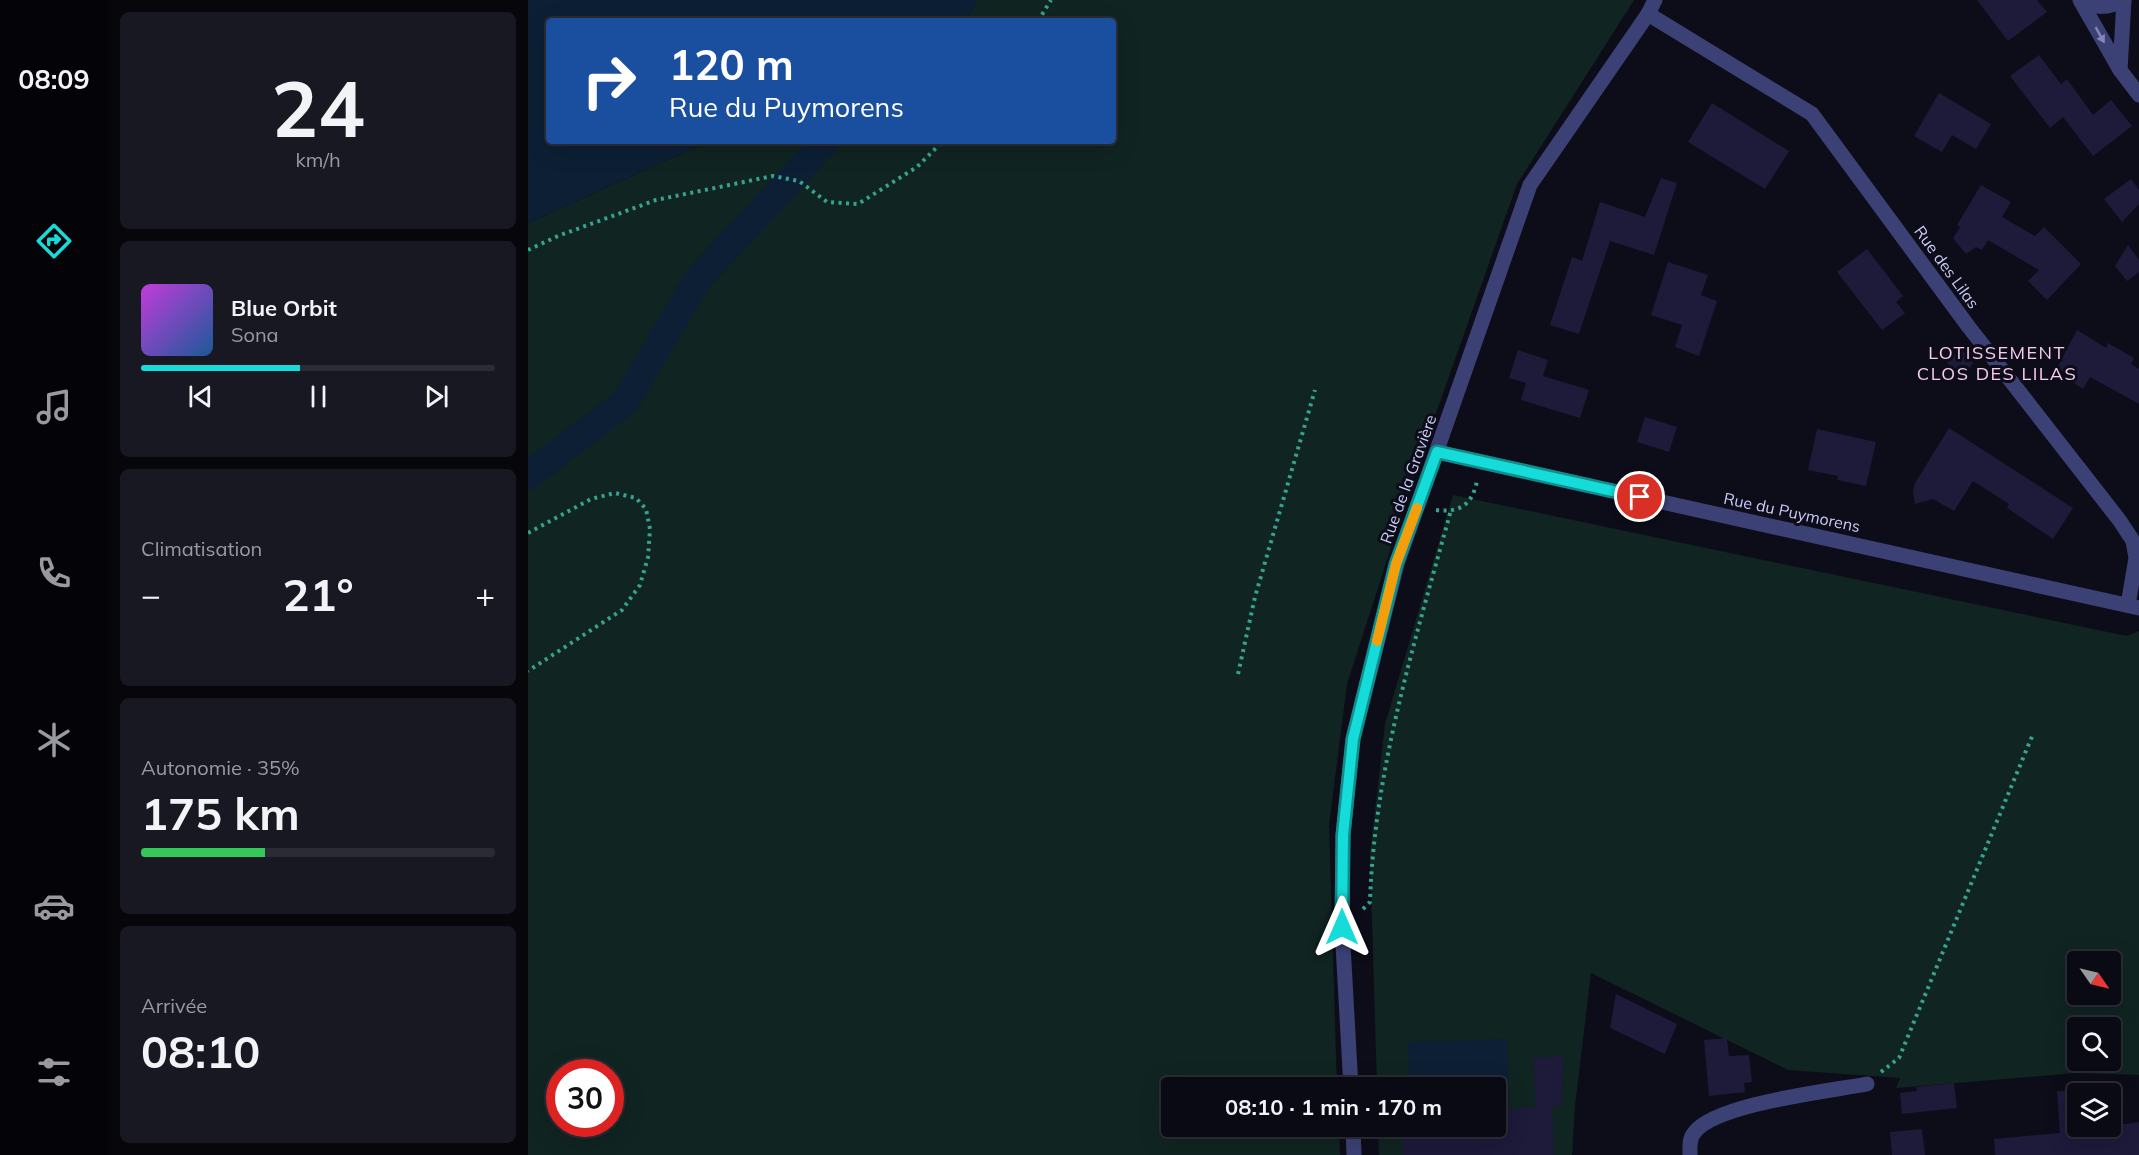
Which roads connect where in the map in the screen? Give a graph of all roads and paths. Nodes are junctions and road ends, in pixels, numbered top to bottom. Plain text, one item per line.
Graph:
1 (2081, 0) edge
2 (2124, 0) edge
3 (1049, 1) edge
4 (1652, 7) edge
5 (1040, 18) edge
6 (2120, 70) junction
7 (2139, 95) edge
8 (940, 144) edge
9 (528, 250) edge
10 (1315, 390) dead end
11 (1437, 452) junction
12 (1481, 462) junction
13 (1418, 506) junction
14 (1451, 510) junction
15 (528, 533) edge
16 (2134, 606) edge
17 (528, 671) edge
18 (1238, 675) dead end
19 (2033, 734) dead end
20 (1342, 927) junction
21 (1350, 1077) edge
22 (1867, 1084) joint
23 (1353, 1137) edge
24 (1354, 1155) edge
25 (1690, 1155) edge

1 - 2 street
1 -> 6 street
2 - 6 street
3 - 5 path
4 - 11 street, Rue de la Gravière
4 - 16 street, Rue des Lilas
6 - 7 street
8 - 9 path
10 - 18 path
11 - 12 street, Rue du Puymorens
11 - 13 street, Rue de la Gravière
12 - 14 path
12 - 16 street, Rue du Puymorens
13 - 14 path
13 - 20 street, Rue de la Gravière
14 - 20 path
15 - 17 path
19 - 22 path
20 - 21 street, Rue de la Gravière
22 - 25 street
23 - 24 street

